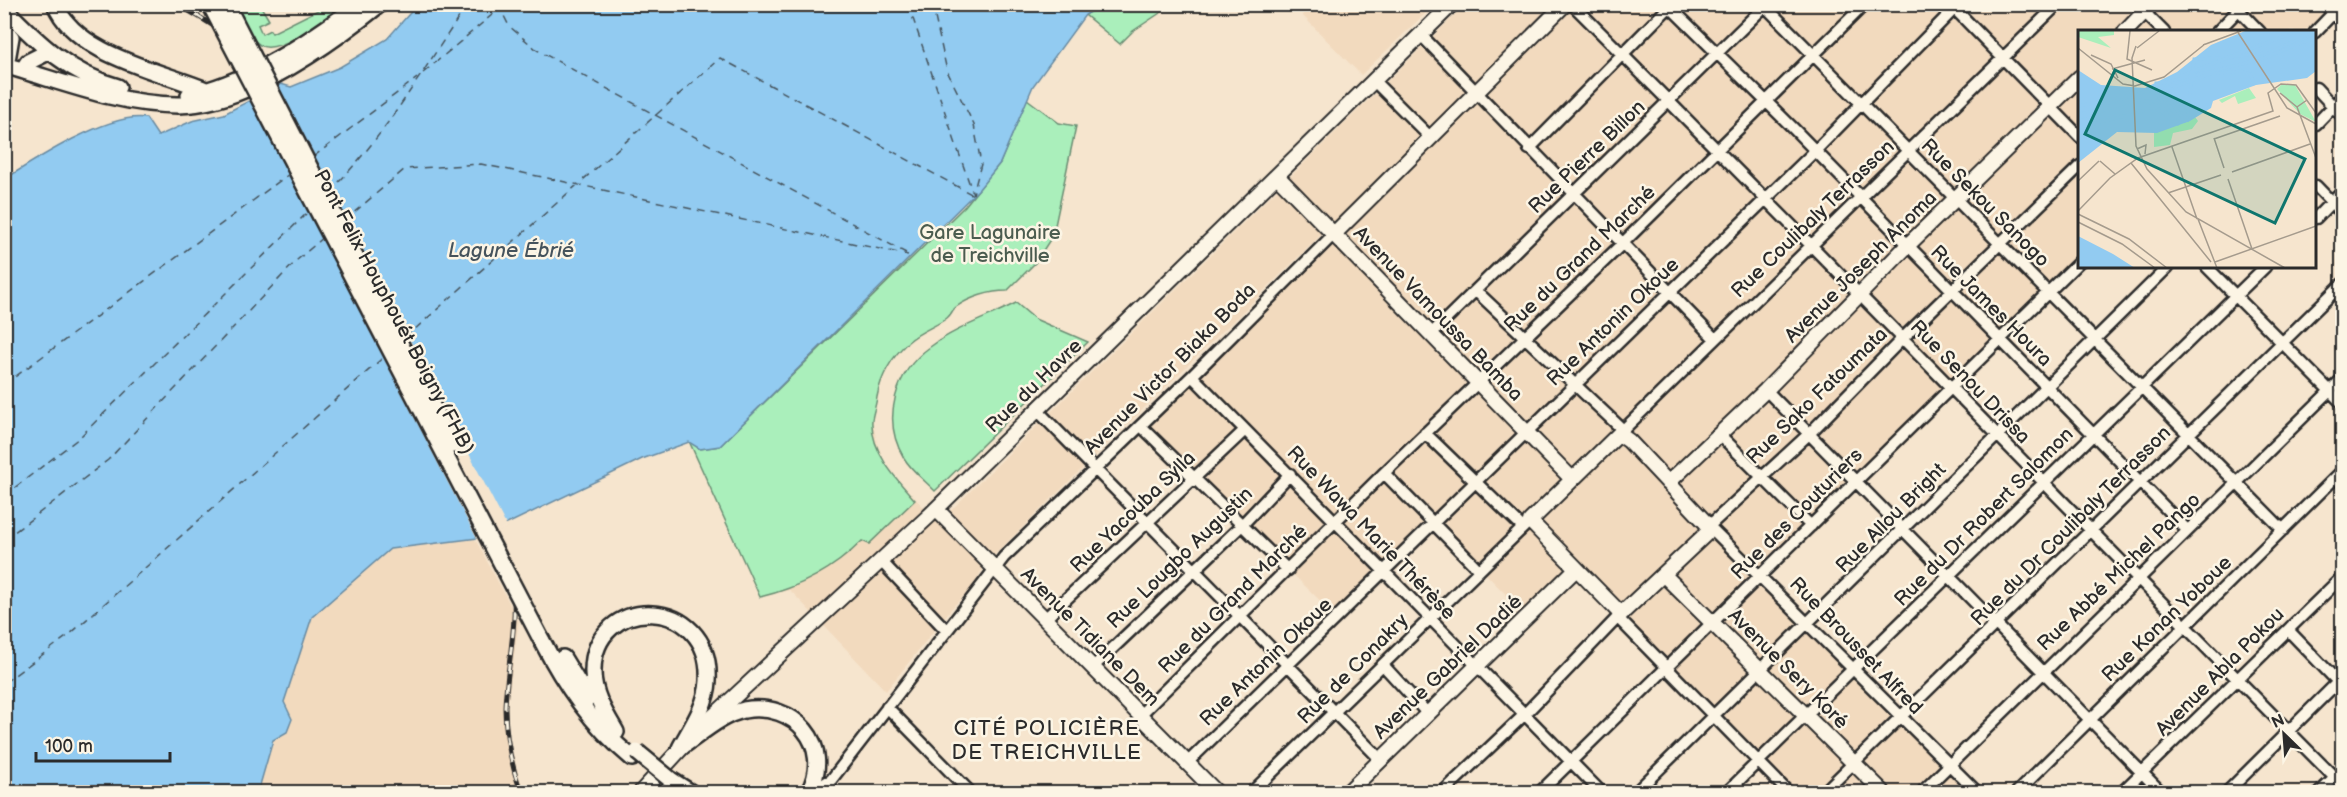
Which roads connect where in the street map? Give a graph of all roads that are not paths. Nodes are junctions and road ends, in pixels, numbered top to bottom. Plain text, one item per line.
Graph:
1 (55, 4) edge
2 (210, 4) edge
3 (226, 4) edge
4 (360, 4) edge
5 (380, 4) edge
6 (1452, 4) edge
7 (1565, 4) edge
8 (1572, 4) edge
9 (1865, 4) edge
10 (2058, 4) edge
11 (2325, 4) edge
12 (2342, 4) edge
13 (1669, 5) edge
14 (1765, 5) edge
15 (1955, 6) edge
16 (2239, 6) edge
17 (2144, 7) edge
18 (4, 8) edge
19 (2334, 13) junction
20 (2343, 22) edge
21 (2127, 30) edge
22 (2162, 30) edge
23 (2219, 30) edge
24 (2258, 30) edge
25 (2317, 30) edge
26 (12, 33) edge
27 (1421, 35) junction
28 (48, 52) junction
29 (1621, 55) junction
30 (1717, 55) junction
31 (1813, 57) junction
32 (2003, 58) junction
33 (5, 66) edge
34 (23, 70) junction
35 (2078, 79) edge
36 (1374, 81) junction
37 (2317, 89) edge
38 (208, 91) junction
39 (1476, 92) junction
40 (2343, 97) edge
41 (1671, 101) junction
42 (1767, 103) junction
43 (1860, 104) junction
44 (2051, 106) junction
45 (2333, 106) junction
46 (2343, 116) edge
47 (2317, 123) edge
48 (2078, 135) edge
49 (1430, 137) junction
50 (1529, 149) junction
51 (1718, 150) junction
52 (1815, 151) junction
53 (1908, 152) junction
54 (2078, 168) edge
55 (1277, 176) junction
56 (2317, 187) edge
57 (2343, 191) edge
58 (1575, 195) junction
59 (1764, 199) junction
60 (1860, 199) junction
61 (1955, 199) junction
62 (2332, 202) junction
63 (2343, 213) edge
64 (2317, 217) edge
65 (1334, 234) junction
66 (1623, 243) junction
67 (2000, 244) junction
68 (1813, 245) junction
69 (1907, 246) junction
70 (2078, 263) edge
71 (2167, 268) edge
72 (2208, 268) edge
73 (2264, 268) edge
74 (2343, 284) edge
75 (1476, 291) junction
76 (1670, 291) junction
77 (1952, 291) junction
78 (2049, 293) junction
79 (1861, 294) junction
80 (2236, 296) junction
81 (1431, 334) junction
82 (1524, 338) junction
83 (1714, 338) junction
84 (1902, 339) junction
85 (2000, 340) junction
86 (2095, 340) junction
87 (2282, 343) junction
88 (1192, 376) junction
89 (2343, 379) edge
90 (1478, 381) junction
91 (1576, 385) junction
92 (2141, 387) junction
93 (1951, 388) junction
94 (2046, 388) junction
95 (1766, 390) junction
96 (2330, 391) junction
97 (2343, 403) edge
98 (1037, 410) junction
99 (1141, 426) junction
100 (1245, 430) junction
101 (1526, 431) junction
102 (1621, 432) junction
103 (1425, 433) junction
104 (1810, 433) junction
105 (1719, 434) junction
106 (2093, 434) junction
107 (2189, 435) junction
108 (1998, 436) junction
109 (1095, 470) junction
110 (2343, 471) edge
111 (1384, 473) junction
112 (1290, 474) junction
113 (1761, 477) junction
114 (1194, 478) junction
115 (1572, 479) junction
116 (1857, 480) junction
117 (1477, 481) junction
118 (2140, 482) junction
119 (2236, 482) junction
120 (1668, 483) junction
121 (2044, 483) junction
122 (936, 509) junction
123 (1336, 522) junction
124 (1148, 523) junction
125 (1526, 524) junction
126 (1433, 525) junction
127 (1241, 526) junction
128 (1709, 526) junction
129 (1811, 526) junction
130 (1905, 529) junction
131 (2091, 530) junction
132 (2187, 530) junction
133 (2283, 530) junction
134 (881, 561) junction
135 (994, 568) junction
136 (1194, 569) junction
137 (1288, 570) junction
138 (1479, 570) junction
139 (1575, 570) junction
140 (1384, 574) junction
141 (1664, 575) junction
142 (1761, 576) junction
143 (1949, 576) junction
144 (2138, 578) junction
145 (2340, 584) edge
146 (1619, 615) junction
147 (1242, 616) junction
148 (1430, 618) junction
149 (1045, 619) junction
150 (1713, 622) junction
151 (1810, 624) junction
152 (1996, 625) junction
153 (2186, 627) junction
154 (946, 630) junction
155 (2288, 630) junction
156 (545, 636) junction
157 (1290, 664) junction
158 (1383, 665) junction
159 (1093, 667) junction
160 (1476, 667) junction
161 (1667, 667) junction
162 (1760, 670) junction
163 (1855, 670) junction
164 (2042, 672) junction
165 (2238, 679) junction
166 (2341, 683) edge
167 (887, 708) junction
168 (1336, 712) junction
169 (1428, 714) junction
170 (1140, 715) junction
171 (1524, 716) junction
172 (1714, 716) junction
173 (1806, 716) junction
174 (1901, 718) junction
175 (2088, 719) junction
176 (2289, 731) junction
177 (616, 732) junction
178 (680, 748) junction
179 (634, 755) junction
180 (1381, 760) junction
181 (1758, 761) junction
182 (1570, 762) junction
183 (1187, 763) junction
184 (1853, 763) junction
185 (1949, 766) junction
186 (2142, 773) junction
187 (2340, 778) edge
188 (670, 786) edge
189 (824, 788) edge
190 (642, 791) edge
191 (690, 792) edge
192 (809, 792) edge
193 (970, 792) edge
194 (1216, 792) edge
195 (1252, 792) edge
196 (1348, 792) edge
197 (1443, 792) edge
198 (1540, 792) edge
199 (1601, 792) edge
200 (1636, 792) edge
201 (1727, 792) edge
202 (1788, 792) edge
203 (1824, 792) edge
204 (1883, 792) edge
205 (1922, 792) edge
206 (1977, 792) edge
207 (2017, 792) edge
208 (2122, 792) edge
209 (2161, 792) edge
210 (2227, 792) edge
211 (2320, 792) edge

1 - 38 main road
2 - 156 main road, Pont Felix Houphouét Boigny (FHB), bridge
3 - 156 main road, Pont Felix Houphouét Boigny (FHB), bridge
4 - 38 main road
5 - 34 main road
6 - 27 street, Rue du Havre
7 - 39 street, Avenue Victor Biaka Boda
8 - 29 street, Rue Senou Drissa
9 - 31 street, Rue du Grand Marché
10 - 32 street, Rue Coulibaly Terrasson
11 - 19 street
12 - 19 street
13 - 29 street
13 - 30 street, Rue James Houra
14 - 30 street, Rue Pierre Billon
14 - 31 street, Rue Sekou Sanogo
15 - 32 street
15 - 43 street, Rue Antonin Okoue
16 - 23 street
16 - 24 street
17 - 21 street
17 - 22 street
18 - 26 main road
19 - 20 street
19 - 25 street
26 - 28 main road
26 - 33 main road
27 - 36 street, Rue du Havre
27 - 39 street
28 - 34 main road
28 - 38 main road
29 - 41 street, Rue Senou Drissa
29 - 50 street
30 - 41 street, Rue Pierre Billon
30 - 42 street, Rue James Houra
31 - 42 street, Rue du Grand Marché
31 - 43 street, Rue Sekou Sanogo
32 - 44 street
32 - 53 street, Rue Coulibaly Terrasson
33 - 34 main road
35 - 44 street, Avenue Joseph Anoma
36 - 49 street
36 - 55 street, Rue du Havre
37 - 45 street
39 - 49 street, Avenue Victor Biaka Boda
39 - 50 street
40 - 45 street
41 - 51 street, Rue Senou Drissa
41 - 58 street, Rue Pierre Billon
42 - 51 street, Rue du Grand Marché
42 - 52 street, Rue James Houra
43 - 52 street, Rue Antonin Okoue
43 - 53 street, Rue Sekou Sanogo
44 - 48 street
44 - 61 street, Avenue Joseph Anoma
45 - 46 street
45 - 47 street
49 - 65 street, Avenue Victor Biaka Boda
50 - 58 street
51 - 59 street, Rue Senou Drissa
51 - 66 street, Rue du Grand Marché
52 - 59 street, Rue Antonin Okoue
52 - 60 street, Rue James Houra
53 - 60 street, Rue Coulibaly Terrasson
53 - 61 street, Rue Sekou Sanogo
54 - 67 street, Rue Sako Fatoumata
55 - 65 street, Avenue Vamoussa Bamba
55 - 98 street, Rue du Havre
56 - 62 street
57 - 62 street
58 - 66 street
58 - 75 street, Rue Pierre Billon
59 - 68 street, Rue Senou Drissa
59 - 76 street, Rue Antonin Okoue
60 - 68 street, Rue Coulibaly Terrasson
60 - 69 street, Rue James Houra
61 - 67 street, Rue Sekou Sanogo
61 - 69 street, Avenue Joseph Anoma
62 - 63 street
62 - 64 street
65 - 81 street, Avenue Vamoussa Bamba
65 - 88 street, Avenue Victor Biaka Boda
66 - 76 street
66 - 82 street, Rue du Grand Marché
67 - 77 street, Rue Sako Fatoumata
67 - 78 street, Rue Sekou Sanogo
68 - 79 street, Rue Senou Drissa
68 - 83 street, Rue Coulibaly Terrasson
69 - 77 street, Rue James Houra
69 - 79 street, Avenue Joseph Anoma
70 - 78 street, Rue des Couturiers
71 - 86 street, Rue Allou Bright
72 - 80 street
73 - 80 street, Rue du Dr Robert Salomon
74 - 87 street, Rue du Dr Coulibaly Terrasson
75 - 81 street, Rue Pierre Billon
75 - 82 street
76 - 83 street
76 - 91 street, Rue Antonin Okoue
77 - 84 street, Rue Sako Fatoumata
77 - 85 street, Rue James Houra
78 - 85 street, Rue des Couturiers
78 - 86 street, Rue Sekou Sanogo
79 - 84 street, Rue Senou Drissa
79 - 95 street, Avenue Joseph Anoma
80 - 87 street
80 - 92 street, Rue du Dr Robert Salomon
81 - 90 street, Avenue Vamoussa Bamba
82 - 90 street, Rue du Grand Marché
82 - 91 street
83 - 102 street, Rue Coulibaly Terrasson
84 - 93 street, Rue Senou Drissa
84 - 104 street, Rue Sako Fatoumata
85 - 93 street, Rue des Couturiers
85 - 94 street, Rue James Houra
86 - 92 street, Rue Sekou Sanogo
86 - 94 street, Rue Allou Bright
87 - 96 street
87 - 107 street, Rue du Dr Coulibaly Terrasson
88 - 99 street, Avenue Victor Biaka Boda
88 - 100 street, Rue Wawa Marie Thérèse
89 - 96 street, Rue Abbé Michel Pango
90 - 101 street, Avenue Vamoussa Bamba
90 - 103 street, Rue du Grand Marché
91 - 101 street, Rue Antonin Okoue
91 - 102 street
92 - 106 street, Rue du Dr Robert Salomon
92 - 107 street, Rue Sekou Sanogo
93 - 108 street, Rue Senou Drissa
93 - 116 street, Rue des Couturiers
94 - 106 street, Rue James Houra
94 - 108 street, Rue Allou Bright
95 - 104 street
95 - 105 street, Avenue Joseph Anoma
96 - 97 street
96 - 119 street, Rue Abbé Michel Pango
98 - 109 street
98 - 122 street, Rue du Havre
99 - 109 street, Avenue Victor Biaka Boda
99 - 114 street
100 - 112 street, Rue Wawa Marie Thérèse
100 - 114 street, Rue Yacouba Sylla
101 - 115 street, Avenue Vamoussa Bamba
101 - 117 street, Rue Antonin Okoue
102 - 115 street
102 - 120 street
103 - 111 street, Rue du Grand Marché
103 - 117 street
104 - 113 street, Rue Sako Fatoumata
104 - 116 street
105 - 113 street
105 - 120 street, Avenue Joseph Anoma
106 - 118 street, Rue James Houra
106 - 121 street, Rue du Dr Robert Salomon
107 - 118 street, Rue du Dr Coulibaly Terrasson
107 - 119 street, Rue Sekou Sanogo
108 - 121 street, Rue Senou Drissa
108 - 130 street, Rue Allou Bright
109 - 124 street
109 - 135 street, Avenue Victor Biaka Boda
110 - 133 street, Rue Konan Yoboue
111 - 123 street, Rue du Grand Marché
111 - 126 street
112 - 123 street, Rue Wawa Marie Thérèse
112 - 127 street, Rue Lougbo Augustin
113 - 128 street, Rue Sako Fatoumata
113 - 129 street
114 - 124 street, Rue Yacouba Sylla
114 - 127 street
115 - 125 street
116 - 129 street, Rue des Couturiers
116 - 130 street
117 - 125 street
117 - 126 street, Rue Antonin Okoue
118 - 131 street, Rue du Dr Coulibaly Terrasson
118 - 132 street, Rue James Houra
119 - 132 street, Rue Abbé Michel Pango
119 - 133 street, Rue Sekou Sanogo
120 - 128 street
121 - 131 street, Rue Senou Drissa
121 - 143 street, Rue du Dr Robert Salomon
122 - 134 street, Rue du Havre
122 - 135 street, Avenue Tidiane Dem
123 - 137 street, Rue du Grand Marché
123 - 140 street, Rue Wawa Marie Thérèse
124 - 136 street
124 - 149 street, Rue Yacouba Sylla
125 - 138 street, Rue de Conakry
125 - 139 street
126 - 138 street
126 - 140 street, Rue Antonin Okoue
127 - 136 street, Rue Lougbo Augustin
127 - 137 street
128 - 141 street
128 - 142 street, Rue Brousset Alfred
129 - 142 street, Rue des Couturiers
130 - 143 street
130 - 151 street, Rue Allou Bright
131 - 144 street, Rue Senou Drissa
131 - 152 street, Rue du Dr Coulibaly Terrasson
132 - 144 street, Rue Abbé Michel Pango
133 - 153 street, Rue Konan Yoboue
134 - 154 street
134 - 178 street, Rue du Havre
135 - 149 street, Avenue Tidiane Dem
135 - 154 street, Avenue Victor Biaka Boda
136 - 147 street
136 - 159 street, Rue Lougbo Augustin
137 - 147 street, Rue du Grand Marché
138 - 148 street, Rue de Conakry
139 - 146 street
139 - 160 street, Avenue Gabriel Dadié
140 - 148 street, Rue Wawa Marie Thérèse
140 - 157 street, Rue Antonin Okoue
141 - 146 street
141 - 150 street, Avenue Sery Koré
142 - 150 street, Rue des Couturiers
142 - 151 street, Rue Brousset Alfred
143 - 152 street
143 - 163 street, Rue du Dr Robert Salomon
144 - 153 street, Rue Senou Drissa
144 - 164 street, Rue Abbé Michel Pango
145 - 155 street, Avenue Abla Pokou
146 - 161 street
146 - 171 street
147 - 157 street
147 - 170 street, Rue du Grand Marché
148 - 158 street, Rue de Conakry
148 - 160 street, Rue Wawa Marie Thérèse
149 - 159 street, Avenue Tidiane Dem
150 - 161 street, Rue des Couturiers
150 - 162 street, Avenue Sery Koré
151 - 162 street, Rue Allou Bright
151 - 163 street, Rue Brousset Alfred
152 - 164 street
152 - 174 street, Rue du Dr Coulibaly Terrasson
153 - 165 street, Rue Senou Drissa
153 - 175 street, Rue Konan Yoboue
154 - 167 street, Avenue Victor Biaka Boda
155 - 165 street, Avenue Abla Pokou
155 - 166 street
156 - 177 main road
156 - 179 main road
157 - 168 street
157 - 183 street, Rue Antonin Okoue
158 - 168 street, Rue de Conakry
158 - 169 street
159 - 170 street, Avenue Tidiane Dem
160 - 169 street, Avenue Gabriel Dadié
160 - 171 street, Rue Wawa Marie Thérèse
161 - 172 street
161 - 182 street, Rue des Couturiers
162 - 172 street, Rue Allou Bright
162 - 173 street, Avenue Sery Koré
163 - 173 street, Rue du Dr Robert Salomon
163 - 174 street, Rue Brousset Alfred
164 - 175 street
164 - 185 street, Rue Abbé Michel Pango
165 - 176 street, Rue Senou Drissa
165 - 186 street, Avenue Abla Pokou
166 - 176 street
167 - 189 street, Avenue Victor Biaka Boda
167 - 193 street
168 - 180 street
168 - 195 street, Rue de Conakry
169 - 180 street, Avenue Gabriel Dadié
170 - 183 street, Avenue Tidiane Dem
171 - 182 street, Rue Wawa Marie Thérèse
171 - 197 street
172 - 181 street
172 - 200 street, Rue Allou Bright
173 - 181 street, Rue du Dr Robert Salomon
173 - 184 street, Avenue Sery Koré
174 - 184 street, Rue du Dr Coulibaly Terrasson
174 - 185 street, Rue Brousset Alfred
175 - 186 street
175 - 207 street, Rue Konan Yoboue
176 - 187 street, Rue Senou Drissa
176 - 210 street
177 - 178 main road
177 - 179 main road
178 - 190 street, Rue du Havre
178 - 192 main road
179 - 188 main road, bridge
180 - 196 street, Avenue Gabriel Dadié
181 - 201 street, Rue du Dr Robert Salomon
181 - 202 street
182 - 198 street, Rue des Couturiers
182 - 199 street, Rue Wawa Marie Thérèse
183 - 194 street, Avenue Tidiane Dem
184 - 203 street, Rue du Dr Coulibaly Terrasson
184 - 204 street, Avenue Sery Koré
185 - 205 street, Rue Abbé Michel Pango
185 - 206 street, Rue Brousset Alfred
186 - 208 street, Avenue Abla Pokou
186 - 209 street
187 - 211 street
188 - 191 main road

